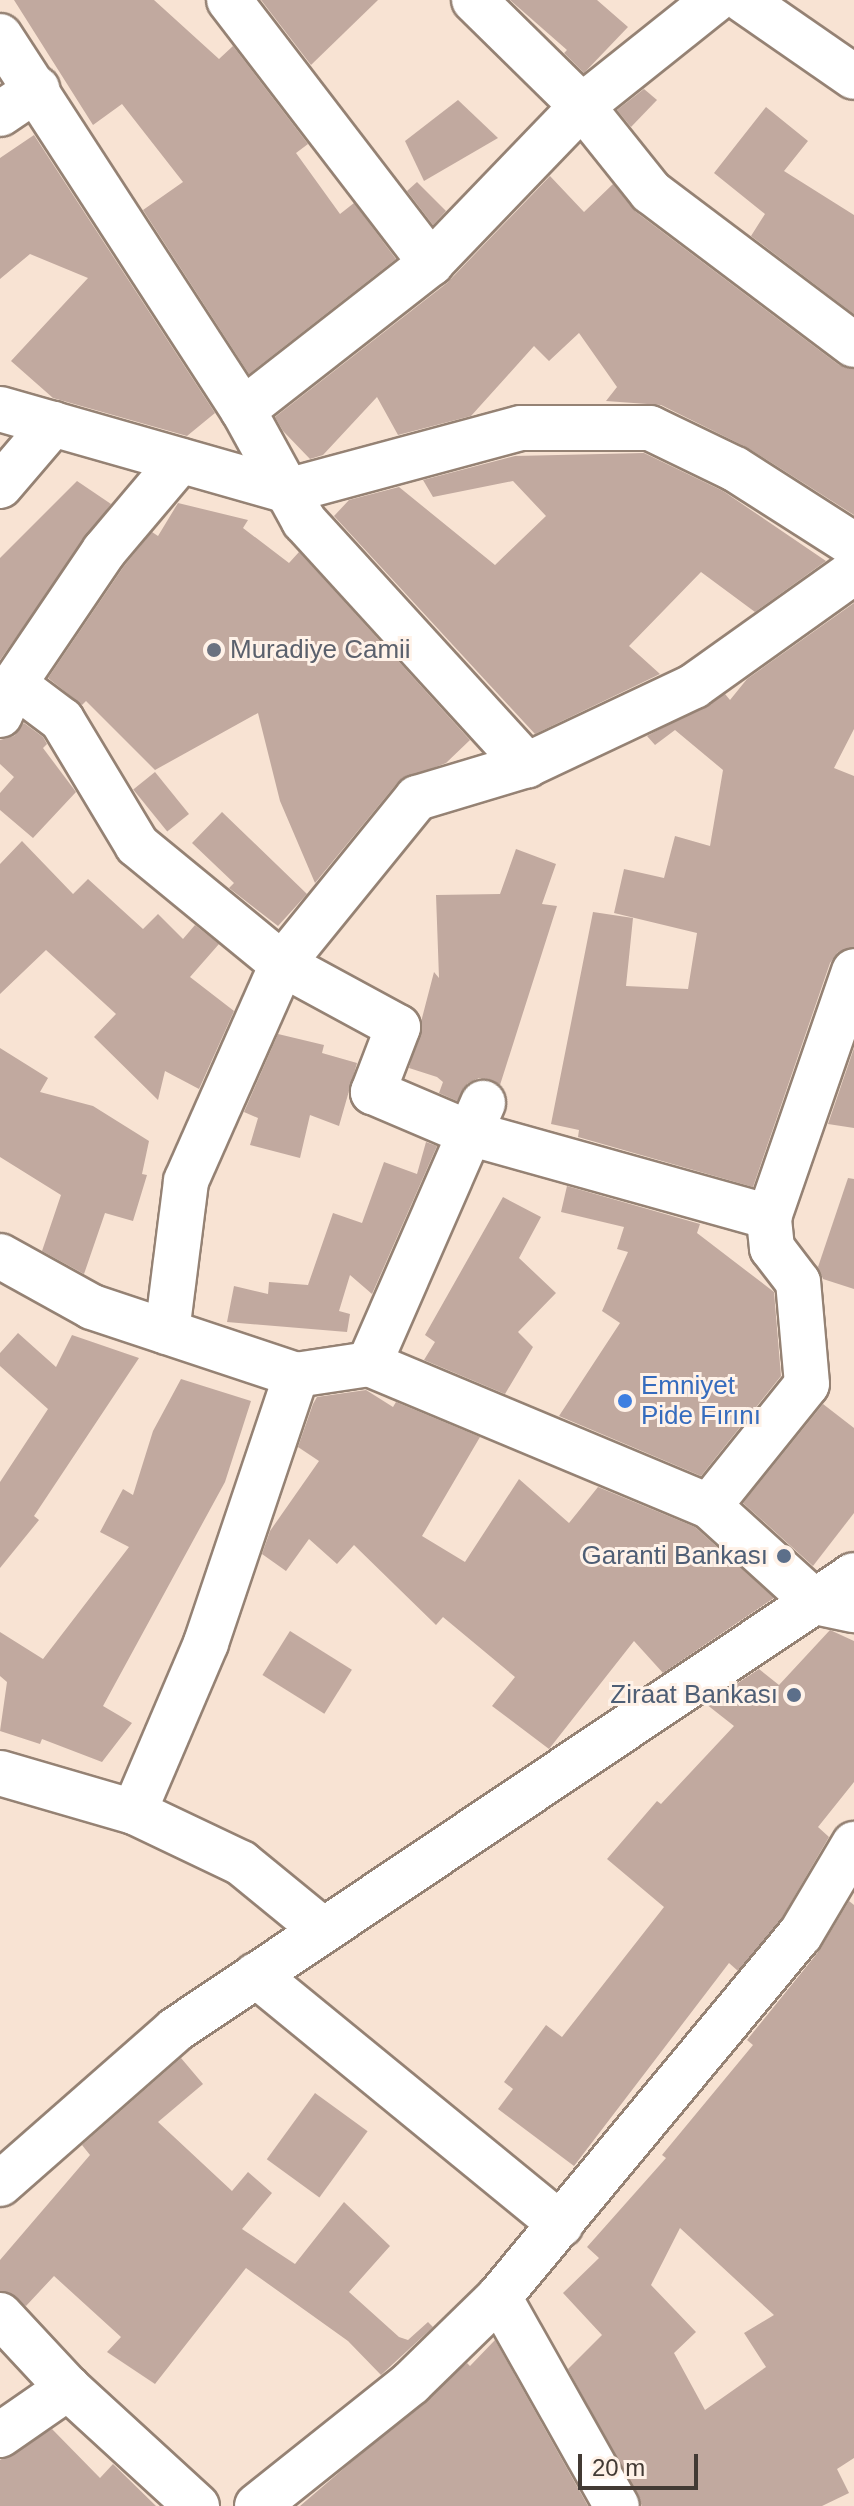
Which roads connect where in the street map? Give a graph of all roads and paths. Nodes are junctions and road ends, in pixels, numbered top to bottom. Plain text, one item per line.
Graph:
1 (229, 0) edge
2 (474, 0) edge
3 (715, 0) edge
4 (743, 0) edge
5 (0, 36) edge
6 (854, 77) edge
7 (37, 89) junction
8 (582, 106) junction
9 (0, 114) edge
10 (431, 263) junction
11 (854, 345) edge
12 (0, 409) edge
13 (243, 410) junction
14 (53, 424) junction
15 (180, 461) junction
16 (0, 486) edge
17 (287, 491) junction
18 (854, 545) edge
19 (854, 572) edge
20 (7, 700) edge
21 (527, 765) junction
22 (282, 964) junction
23 (854, 971) edge
24 (476, 1118) junction
25 (769, 1217) junction
26 (0, 1256) edge
27 (167, 1332) junction
28 (369, 1364) junction
29 (296, 1375) junction
30 (709, 1506) junction
31 (854, 1575) edge
32 (835, 1606) edge
33 (0, 1773) edge
34 (134, 1812) junction
35 (854, 1844) edge
36 (323, 1930) junction
37 (256, 1975) junction
38 (0, 2184) edge
39 (561, 2225) junction
40 (499, 2297) junction
41 (0, 2315) edge
42 (68, 2388) junction
43 (0, 2435) edge
44 (197, 2506) edge
45 (257, 2506) edge
46 (617, 2506) edge

1 - 10 street
2 - 8 street
3 - 8 street
4 - 6 street
5 - 7 street
7 - 9 street
7 - 13 street
8 - 10 street
8 - 11 street
10 - 13 street
12 - 14 street
13 - 17 street
14 - 15 street
14 - 16 street
15 - 17 street
15 - 20 street
17 - 18 street
17 - 21 street
19 - 21 street
20 - 22 street
21 - 22 street
22 - 24 street
22 - 27 street
23 - 25 street
24 - 25 street
24 - 28 street
25 - 30 street
26 - 27 street
27 - 29 street
28 - 29 street
28 - 30 street
29 - 34 street
30 - 32 street
31 - 32 street
32 - 36 street
33 - 34 street
34 - 36 street
35 - 39 street
36 - 37 street
37 - 38 street
37 - 39 street
39 - 40 street
40 - 45 street
40 - 46 street
41 - 42 street
42 - 43 street
42 - 44 street

